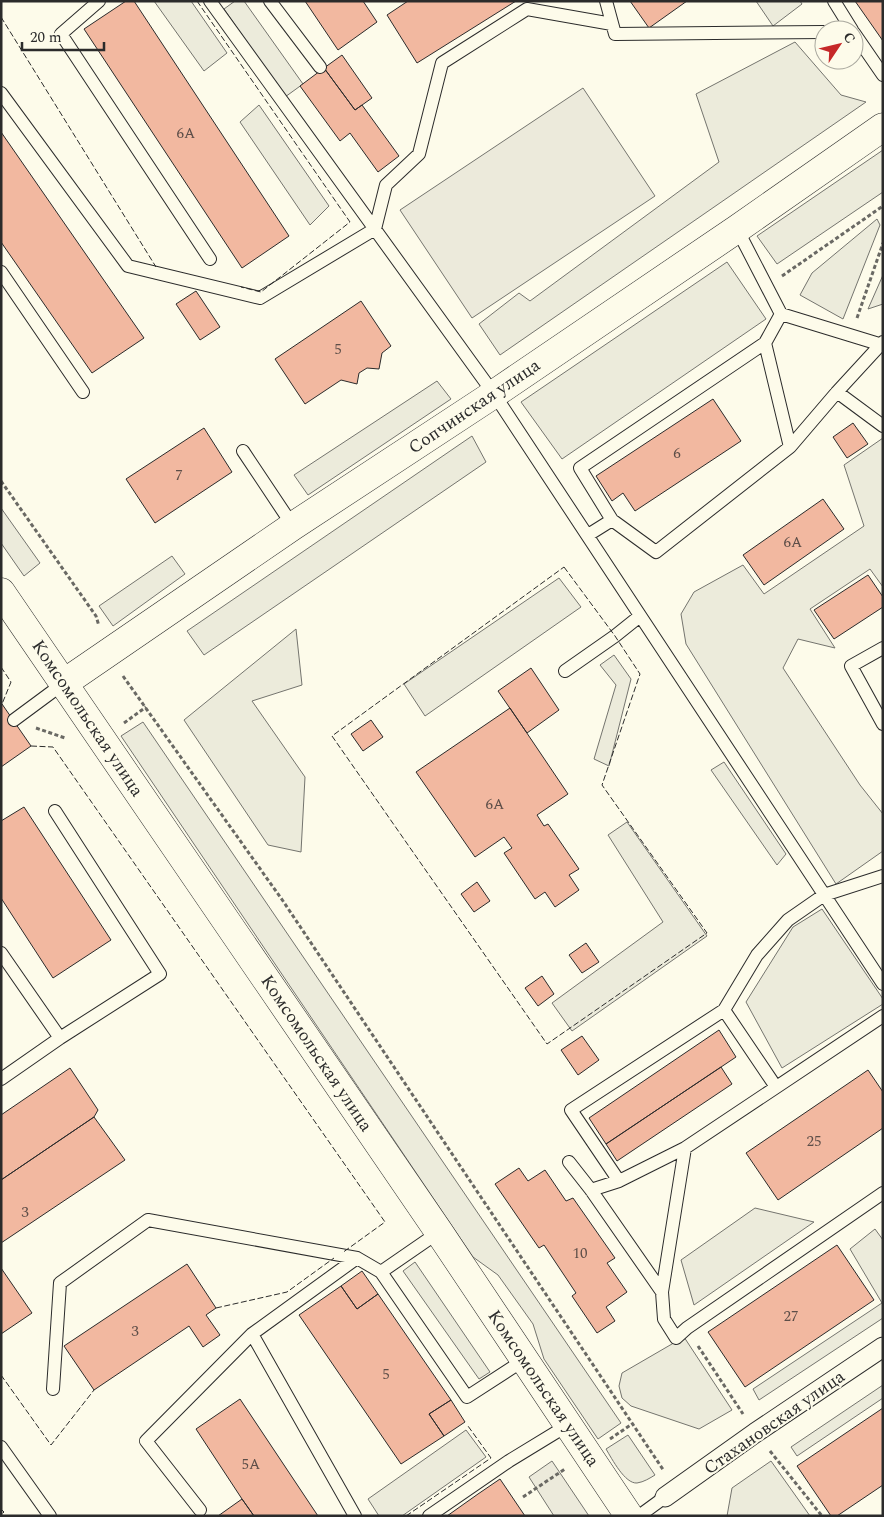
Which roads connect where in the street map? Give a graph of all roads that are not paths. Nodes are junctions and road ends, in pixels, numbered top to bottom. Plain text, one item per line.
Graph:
1 (99, 1) edge
2 (210, 1) edge
3 (270, 1) edge
4 (606, 1) edge
5 (834, 1) edge
6 (846, 20) edge
7 (612, 24) junction
8 (814, 32) edge
9 (864, 47) edge
10 (320, 67) dead end
11 (883, 75) edge
12 (1, 93) edge
13 (883, 127) edge
14 (375, 229) junction
15 (737, 229) junction
16 (210, 259) dead end
17 (1, 272) edge
18 (781, 314) junction
19 (765, 343) junction
20 (881, 343) edge
21 (83, 392) dead end
22 (837, 392) junction
23 (494, 394) junction
24 (883, 426) edge
25 (790, 447) junction
26 (243, 451) dead end
27 (612, 520) junction
28 (293, 526) junction
29 (588, 535) junction
30 (1, 592) edge
31 (640, 616) junction
32 (883, 648) edge
33 (565, 670) dead end
34 (64, 683) junction
35 (14, 720) road end
36 (883, 724) edge
37 (55, 811) dead end
38 (883, 876) edge
39 (824, 895) junction
40 (1, 953) edge
41 (883, 984) edge
42 (724, 1010) junction
43 (883, 1016) edge
44 (60, 1038) junction
45 (1, 1079) edge
46 (776, 1087) junction
47 (685, 1148) junction
48 (569, 1162) dead end
49 (619, 1181) junction
50 (591, 1190) junction
51 (883, 1193) edge
52 (439, 1232) junction
53 (357, 1258) junction
54 (381, 1272) junction
55 (662, 1292) junction
56 (252, 1334) junction
57 (883, 1347) edge
58 (524, 1360) junction
59 (53, 1389) dead end
60 (568, 1425) junction
61 (1, 1447) edge
62 (671, 1494) joint
63 (200, 1510) dead end
64 (50, 1516) edge
65 (355, 1516) edge
66 (429, 1516) edge
67 (629, 1516) edge
68 (639, 1516) edge

1 - 16 lane
2 - 14 lane
3 - 10 lane
4 - 7 lane
5 - 6 lane
7 - 8 lane
7 - 14 lane
9 - 11 lane
12 - 14 lane
13 - 15 main road, Сопчинская улица
14 - 23 lane
15 - 18 lane
15 - 23 main road, Сопчинская улица
17 - 21 lane
18 - 19 lane
18 - 20 lane
19 - 25 lane
19 - 27 lane
20 - 22 lane
22 - 24 lane
22 - 25 lane
23 - 28 main road, Сопчинская улица
23 - 29 lane
25 - 27 lane
26 - 28 lane
27 - 29 lane
28 - 34 main road, Сопчинская улица
29 - 31 lane
30 - 34 main road, Комсомольская улица
31 - 33 lane
31 - 39 lane
32 - 36 lane
34 - 35 lane
34 - 52 main road, Комсомольская улица
37 - 44 lane
38 - 39 lane
39 - 41 lane
39 - 42 lane
40 - 44 lane
42 - 46 lane
42 - 49 lane
43 - 46 lane
44 - 45 lane
46 - 47 lane
47 - 49 lane
47 - 55 lane
48 - 50 lane
49 - 50 lane
50 - 55 lane
51 - 55 lane
52 - 54 lane
52 - 58 main road, Комсомольская улица
53 - 54 lane
53 - 56 lane
53 - 59 lane
54 - 58 lane
56 - 63 lane
56 - 65 lane
57 - 62 street, Стахановская улица
58 - 60 main road, Комсомольская улица
60 - 66 lane
60 - 67 main road, Комсомольская улица
61 - 64 lane
62 - 68 lane

